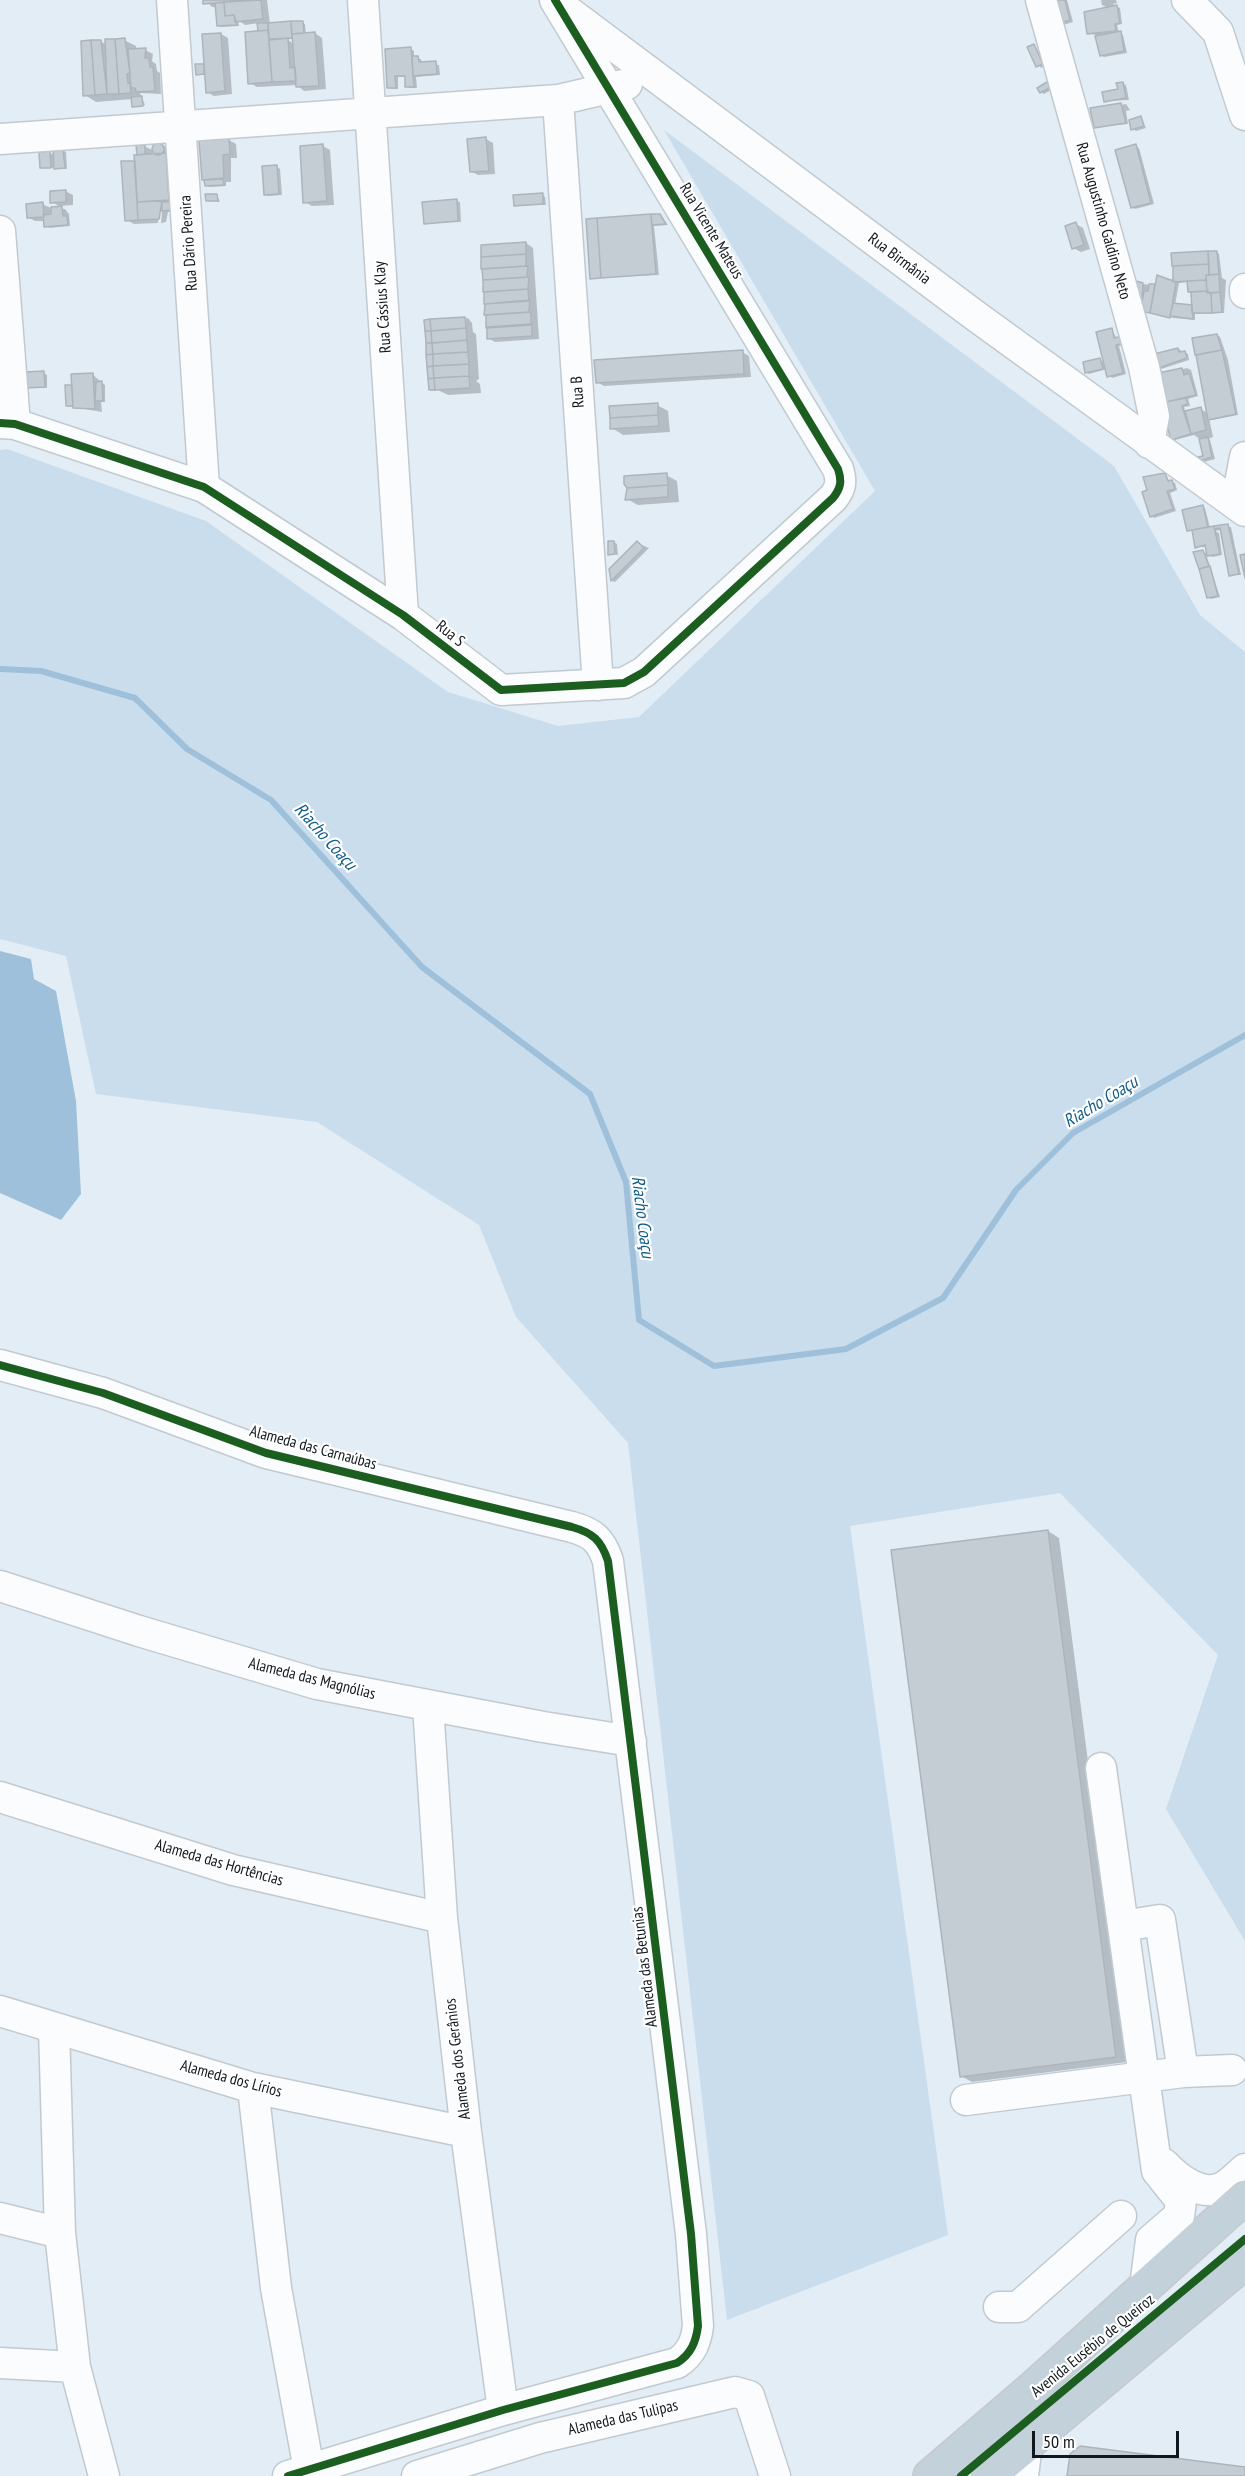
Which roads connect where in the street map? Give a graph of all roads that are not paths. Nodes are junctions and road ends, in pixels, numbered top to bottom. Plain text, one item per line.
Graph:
1 (172, 0) edge
2 (363, 0) edge
3 (1041, 0) edge
4 (1187, 0) edge
5 (556, 1) edge
6 (657, 78) junction
7 (609, 88) junction
8 (558, 100) junction
9 (370, 112) junction
10 (1245, 115) edge
11 (181, 125) junction
12 (0, 139) edge
13 (0, 231) edge
14 (7, 423) edge
15 (1149, 444) junction
16 (1245, 457) edge
17 (841, 478) joint
18 (204, 487) junction
19 (1241, 508) edge
20 (403, 615) junction
21 (598, 685) junction
22 (0, 1365) edge
23 (609, 1561) joint
24 (0, 1586) edge
25 (428, 1706) junction
26 (632, 1741) junction
27 (1101, 1768) dead end
28 (0, 1797) edge
29 (442, 1918) junction
30 (1123, 1926) junction
31 (0, 2011) edge
32 (54, 2028) junction
33 (1232, 2070) dead end
34 (1183, 2072) junction
35 (1144, 2078) junction
36 (253, 2088) junction
37 (966, 2100) dead end
38 (466, 2132) junction
39 (1153, 2143) junction
40 (1245, 2169) edge
41 (1245, 2197) edge
42 (1121, 2216) dead end
43 (0, 2218) edge
44 (60, 2233) junction
45 (1245, 2262) edge
46 (1146, 2287) junction
47 (999, 2307) dead end
48 (0, 2363) edge
49 (75, 2367) junction
50 (503, 2410) junction
51 (1027, 2444) junction
52 (298, 2473) edge
53 (104, 2476) edge
54 (417, 2476) edge
55 (775, 2476) edge
56 (930, 2476) edge
57 (989, 2476) edge
58 (1023, 2476) edge

1 - 11 street, Rua Dário Pereira
2 - 9 street, Rua Cássius Klay
3 - 15 street, Rua Augustinho Galdino Neto
4 - 10 street
5 - 6 street, Rua Birmânia
5 - 7 street, Rua Vicente Mateus
6 - 7 street
6 - 15 street, Rua Birmânia
7 - 8 street
7 - 17 street, Rua Vicente Mateus
8 - 9 street
8 - 21 street, Rua B
9 - 11 street
9 - 20 street, Rua Cássius Klay
11 - 12 street
11 - 18 street, Rua Dário Pereira
13 - 14 street
14 - 18 street, Rua S
15 - 19 street, Rua Birmânia
16 - 19 street
17 - 21 street, Rua S
18 - 20 street, Rua S
20 - 21 street, Rua S
22 - 23 street, Alameda das Carnaúbas
23 - 26 street, Alameda das Betunias
24 - 25 street, Alameda das Magnólias
25 - 26 street, Alameda das Magnólias
25 - 29 street, Alameda dos Gerânios
26 - 50 street, Alameda das Betunias
27 - 30 street
28 - 29 street, Alameda das Hortências
29 - 38 street, Alameda dos Gerânios
30 - 34 street
30 - 35 street
31 - 32 street, Alameda dos Lírios
32 - 36 street, Alameda dos Lírios
32 - 44 street
33 - 34 street
34 - 35 street
35 - 37 street
35 - 39 street
36 - 38 street, Alameda dos Lírios
36 - 52 street
38 - 50 street, Alameda dos Gerânios
39 - 40 street
39 - 46 street
41 - 46 highway, Avenida Eusébio de Queiroz
42 - 47 street
43 - 44 street
44 - 49 street
45 - 51 highway, Avenida Eusébio de Queiroz
46 - 56 highway, Avenida Eusébio de Queiroz
48 - 49 street
49 - 53 street
50 - 52 street
51 - 57 highway, Avenida Eusébio de Queiroz
51 - 58 street
54 - 55 street, Alameda das Tulipas

